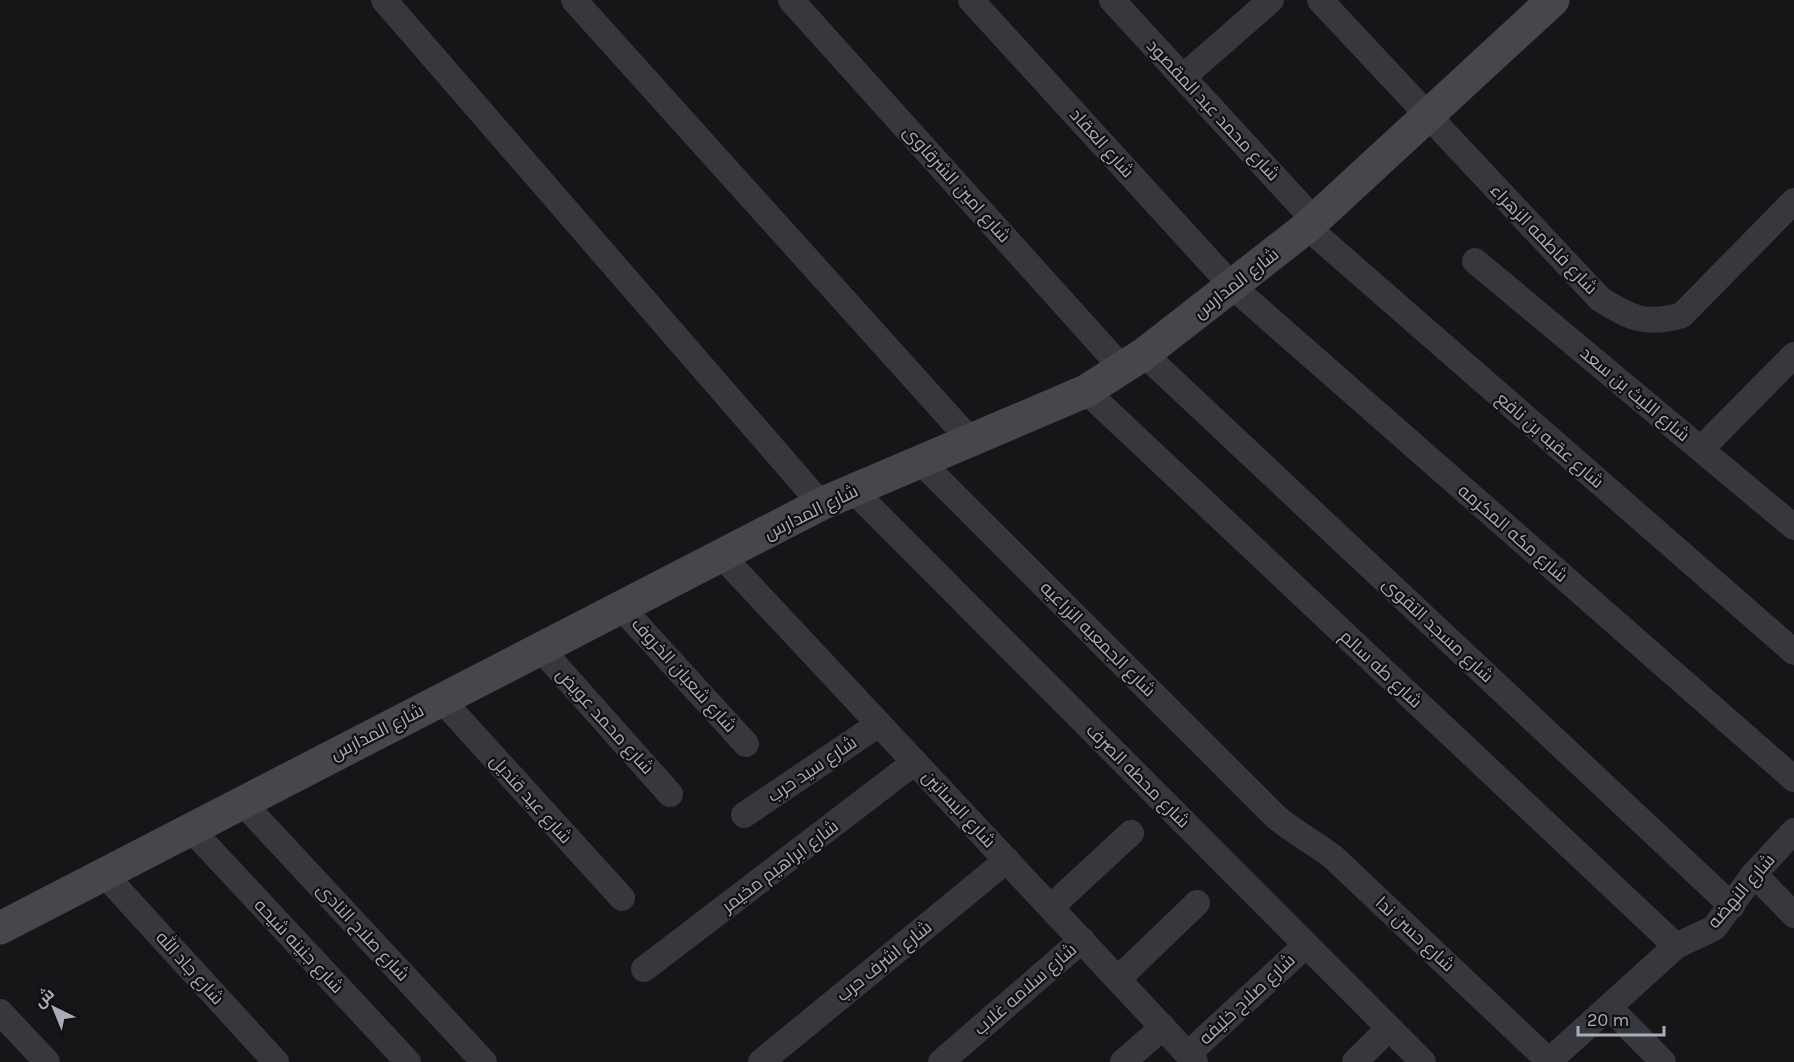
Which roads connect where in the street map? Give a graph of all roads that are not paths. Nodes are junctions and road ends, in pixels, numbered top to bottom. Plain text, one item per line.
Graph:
1 (384, 0) edge
2 (574, 0) edge
3 (791, 0) edge
4 (970, 0) edge
5 (1112, 0) edge
6 (1271, 0) edge
7 (1320, 0) edge
8 (1553, 0) edge
9 (1183, 77) junction
10 (1426, 116) junction
11 (1794, 201) edge
12 (1311, 223) junction
13 (1475, 261) dead end
14 (1233, 287) junction
15 (1794, 355) edge
16 (1133, 361) junction
17 (1086, 391) junction
18 (971, 441) junction
19 (1701, 449) junction
20 (921, 462) junction
21 (853, 490) junction
22 (821, 504) junction
23 (1794, 527) edge
24 (723, 557) junction
25 (621, 607) junction
26 (540, 648) junction
27 (1794, 652) edge
28 (441, 699) junction
29 (879, 724) junction
30 (746, 744) dead end
31 (915, 762) junction
32 (1794, 779) edge
33 (670, 794) dead end
34 (242, 802) junction
35 (744, 815) dead end
36 (1275, 816) joint
37 (191, 829) junction
38 (1794, 831) edge
39 (1131, 833) dead end
40 (1007, 860) junction
41 (104, 874) junction
42 (1754, 874) junction
43 (622, 898) dead end
44 (1197, 903) dead end
45 (1732, 906) junction
46 (1051, 907) junction
47 (1794, 915) edge
48 (0, 927) edge
49 (1082, 940) junction
50 (1306, 945) junction
51 (1676, 946) junction
52 (644, 969) dead end
53 (1118, 979) junction
54 (1609, 1007) junction
55 (0, 1012) edge
56 (1163, 1027) junction
57 (1389, 1028) junction
58 (1192, 1058) edge
59 (1557, 1059) edge
60 (47, 1062) edge
61 (276, 1062) edge
62 (408, 1062) edge
63 (484, 1062) edge
64 (761, 1062) edge
65 (941, 1062) edge
66 (1123, 1062) edge
67 (1355, 1062) edge
68 (1422, 1062) edge
69 (1663, 1062) edge

1 - 22 street
2 - 18 street
3 - 16 street, شارع امين الشرقاوى
4 - 14 street, شارع العقاد
5 - 9 street, شارع محمد عبد المقصود
6 - 9 street
7 - 10 street, شارع فاطمه الزهراء
8 - 10 street, شارع المدارس
9 - 12 street, شارع محمد عبد المقصود
10 - 11 street, شارع فاطمه الزهراء
10 - 12 street, شارع المدارس
12 - 14 street, شارع المدارس
12 - 27 street, شارع عقبه بن نافع
13 - 19 street, شارع الليث بن سعد
14 - 16 street, شارع المدارس
14 - 32 street, شارع مكه المكرمه
15 - 19 street
16 - 17 street, شارع المدارس
16 - 45 street, شارع مسجد التقوى
17 - 18 street, شارع المدارس
17 - 51 street, شارع طه سالم
18 - 20 street, شارع المدارس
19 - 23 street, شارع الليث بن سعد
20 - 21 street, شارع المدارس
20 - 36 street, شارع الجمعيه الزراعيه
21 - 22 street, شارع المدارس
21 - 50 street, شارع محطه الصرف
22 - 24 street, شارع المدارس
24 - 25 street, شارع المدارس
24 - 29 street, شارع البساتين
25 - 26 street, شارع المدارس
25 - 30 street, شارع شعبان الخروف
26 - 28 street, شارع المدارس
26 - 33 street, شارع محمد عويض
28 - 34 street, شارع المدارس
28 - 43 street, شارع عيد قنديل
29 - 31 street, شارع البساتين
29 - 35 street, شارع سيد حرب
31 - 40 street, شارع البساتين
31 - 52 street, شارع ابراهيم مخيمر
34 - 37 street, شارع المدارس
34 - 63 street, شارع صلاح النادى
36 - 59 street, شارع حسن ندا
37 - 41 street, شارع المدارس
37 - 62 street, شارع جنينه شيحه
38 - 42 street, شارع النهضه
39 - 46 street
40 - 46 street, شارع البساتين
40 - 64 street, شارع اشرف حرب
41 - 48 street, شارع المدارس
41 - 61 street, شارع جاد الله
42 - 45 street, شارع النهضه
42 - 47 street
44 - 53 street
45 - 51 street, شارع النهضه
46 - 49 street, شارع البساتين
49 - 53 street, شارع البساتين
49 - 65 street, شارع سلامه غلاب
50 - 57 street, شارع محطه الصرف
50 - 58 street, شارع صلاح خليفه
51 - 54 street, شارع النهضه
53 - 56 street, شارع البساتين
54 - 59 street, شارع النهضه
54 - 69 street
55 - 60 street
56 - 58 street, شارع البساتين
56 - 66 street
57 - 67 street
57 - 68 street, شارع محطه الصرف

